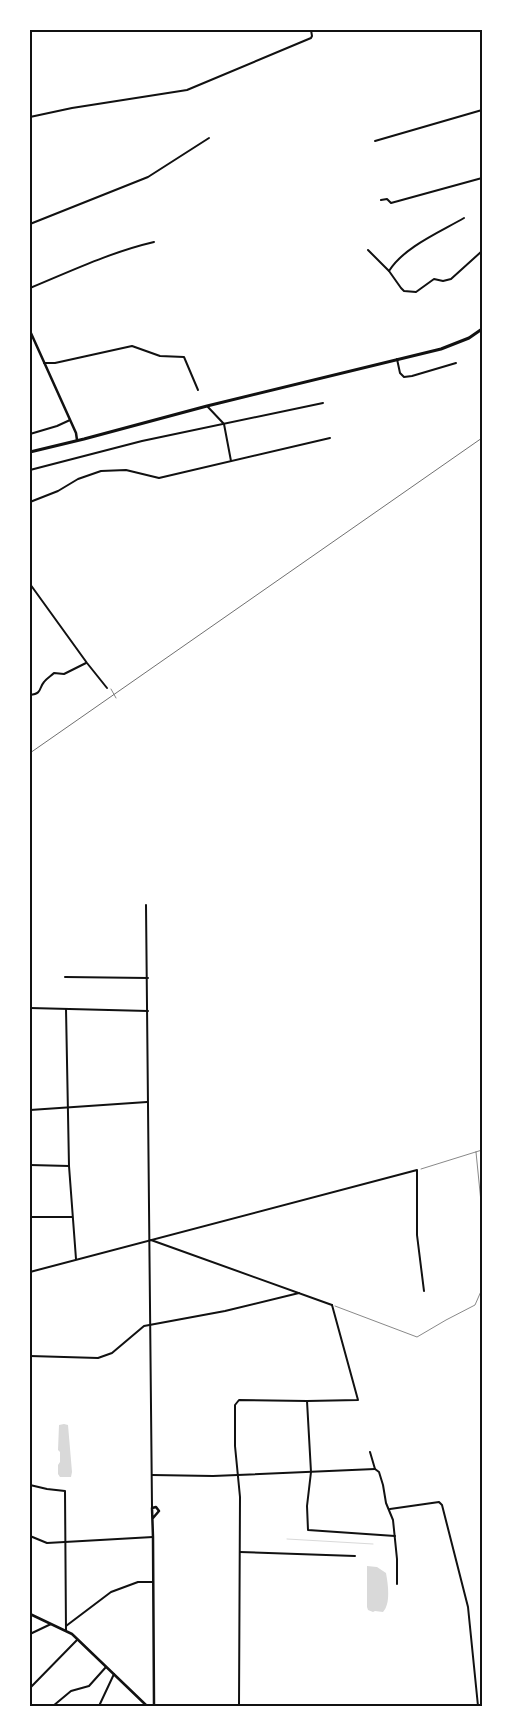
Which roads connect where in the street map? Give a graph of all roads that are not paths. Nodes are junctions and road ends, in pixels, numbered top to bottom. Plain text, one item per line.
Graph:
1 (311, 30) edge
2 (482, 110) edge
3 (30, 116) edge
4 (209, 138) dead end
5 (375, 141) dead end
6 (482, 178) edge
7 (381, 200) dead end
8 (464, 218) dead end
9 (30, 224) edge
10 (154, 242) dead end
11 (368, 250) dead end
12 (482, 251) edge
13 (389, 271) junction
14 (30, 288) edge
15 (482, 329) edge
16 (30, 331) edge
17 (397, 360) junction
18 (44, 362) junction
19 (456, 363) dead end
20 (198, 390) dead end
21 (323, 403) dead end
22 (207, 406) junction
23 (70, 420) junction
24 (224, 424) junction
25 (30, 434) edge
26 (330, 438) dead end
27 (76, 440) junction
28 (30, 452) edge
29 (231, 461) junction
30 (30, 470) edge
31 (30, 502) edge
32 (30, 584) edge
33 (86, 663) junction
34 (107, 688) road end
35 (30, 695) edge
36 (146, 905) dead end
37 (65, 977) dead end
38 (148, 978) junction
39 (30, 1008) edge
40 (66, 1009) junction
41 (148, 1011) junction
42 (148, 1102) junction
43 (68, 1107) junction
44 (30, 1110) edge
45 (30, 1165) edge
46 (69, 1166) junction
47 (30, 1217) edge
48 (72, 1217) junction
49 (151, 1240) junction
50 (76, 1259) junction
51 (30, 1272) edge
52 (424, 1291) dead end
53 (299, 1293) junction
54 (151, 1325) junction
55 (30, 1356) edge
56 (307, 1402) junction
57 (370, 1452) dead end
58 (375, 1469) junction
59 (311, 1472) junction
60 (152, 1475) junction
61 (237, 1475) junction
62 (30, 1485) edge
63 (152, 1508) junction
64 (390, 1509) junction
65 (152, 1518) junction
66 (30, 1536) edge
67 (395, 1536) junction
68 (153, 1537) junction
69 (66, 1542) junction
70 (240, 1552) junction
71 (355, 1556) dead end
72 (153, 1582) junction
73 (397, 1584) dead end
74 (30, 1614) edge
75 (51, 1624) junction
76 (66, 1626) junction
77 (66, 1631) junction
78 (30, 1634) edge
79 (78, 1639) junction
80 (106, 1667) junction
81 (114, 1674) junction
82 (30, 1688) edge
83 (53, 1706) edge
84 (99, 1706) edge
85 (148, 1706) edge
86 (154, 1706) edge
87 (239, 1706) edge
88 (478, 1706) edge

1 - 3 street
2 - 5 street
4 - 9 street
6 - 7 street
8 - 13 street
10 - 14 street
11 - 13 street
12 - 13 street
15 - 17 main road
16 - 18 street
17 - 19 street
17 - 22 main road
18 - 20 street
18 - 23 street
21 - 24 street
22 - 24 street
22 - 27 main road
23 - 25 street
23 - 27 street
24 - 29 street
24 - 30 street
26 - 29 street
27 - 28 main road
29 - 31 street
32 - 33 street
33 - 34 street
33 - 35 street
36 - 38 street
37 - 38 street
38 - 41 street
39 - 40 street
40 - 41 street
40 - 43 street
41 - 42 street
42 - 43 street
42 - 49 street
43 - 44 street
43 - 46 street
45 - 46 street
46 - 48 street
47 - 48 street
48 - 50 street
49 - 50 street
49 - 52 street
49 - 53 street
49 - 54 street
50 - 51 street
53 - 54 street
53 - 56 street
54 - 55 street
54 - 60 street
56 - 59 street
56 - 61 street
57 - 58 street
58 - 59 street
58 - 64 street
59 - 61 street
59 - 67 street
60 - 61 street
60 - 63 street
61 - 70 street
62 - 69 street
63 - 65 street
63 - 65 street
64 - 67 street
64 - 88 street
65 - 68 street
66 - 69 street
67 - 73 street
68 - 69 street
68 - 72 street
69 - 76 street
70 - 71 street
70 - 87 street
72 - 76 street
72 - 86 street
74 - 75 street
75 - 77 street
75 - 78 street
76 - 77 street
77 - 79 street
79 - 80 street
79 - 82 street
80 - 81 street
80 - 83 street
81 - 84 street
81 - 85 street

